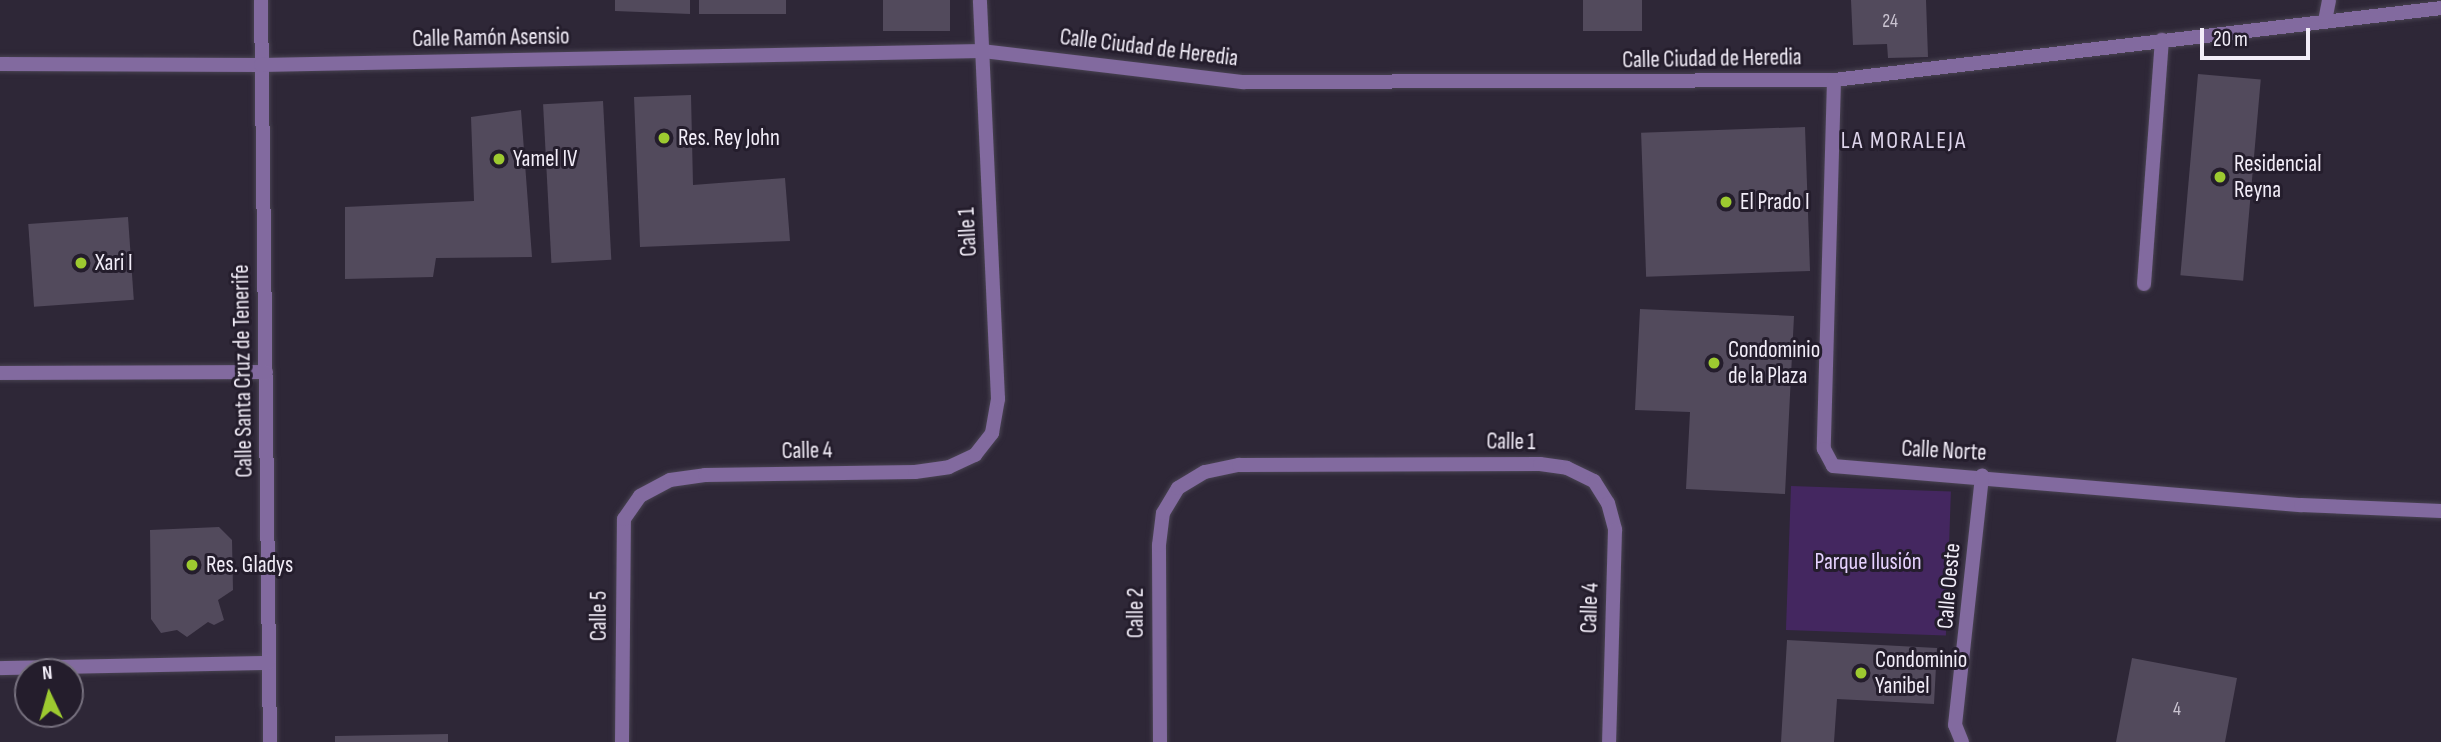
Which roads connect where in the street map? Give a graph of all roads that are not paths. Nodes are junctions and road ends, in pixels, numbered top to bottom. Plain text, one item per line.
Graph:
1 (261, 0) edge
2 (980, 0) edge
3 (2329, 0) edge
4 (2441, 8) edge
5 (2325, 21) junction
6 (2162, 40) junction
7 (982, 51) junction
8 (0, 64) edge
9 (261, 65) junction
10 (1834, 80) junction
11 (2144, 285) dead end
12 (266, 372) junction
13 (0, 373) edge
14 (975, 455) joint
15 (1982, 475) junction
16 (1594, 481) joint
17 (1178, 488) joint
18 (640, 496) joint
19 (2441, 511) edge
20 (269, 663) junction
21 (0, 668) edge
22 (270, 742) edge
23 (622, 742) edge
24 (1160, 742) edge
25 (1609, 742) edge
26 (1962, 742) edge

1 - 9 street, Calle Santa Cruz de Tenerife
2 - 7 street, Calle 1
3 - 5 street
4 - 5 street, Calle Ciudad de Heredia
5 - 6 street, Calle Ciudad de Heredia
6 - 10 street, Calle Ciudad de Heredia
6 - 11 street
7 - 9 street, Calle Ramón Asensio
7 - 10 street, Calle Ciudad de Heredia
7 - 14 street, Calle 1
8 - 9 street, Calle Ramón Asensio
9 - 12 street, Calle Santa Cruz de Tenerife
10 - 15 street, Calle Norte
12 - 13 street
12 - 20 street, Calle Santa Cruz de Tenerife
14 - 18 street, Calle 4
15 - 19 street, Calle Norte
15 - 26 street, Calle Oeste
16 - 17 street, Calle 1
16 - 25 street, Calle 4
17 - 24 street, Calle 2
18 - 23 street, Calle 5
20 - 21 street
20 - 22 street, Calle Santa Cruz de Tenerife

